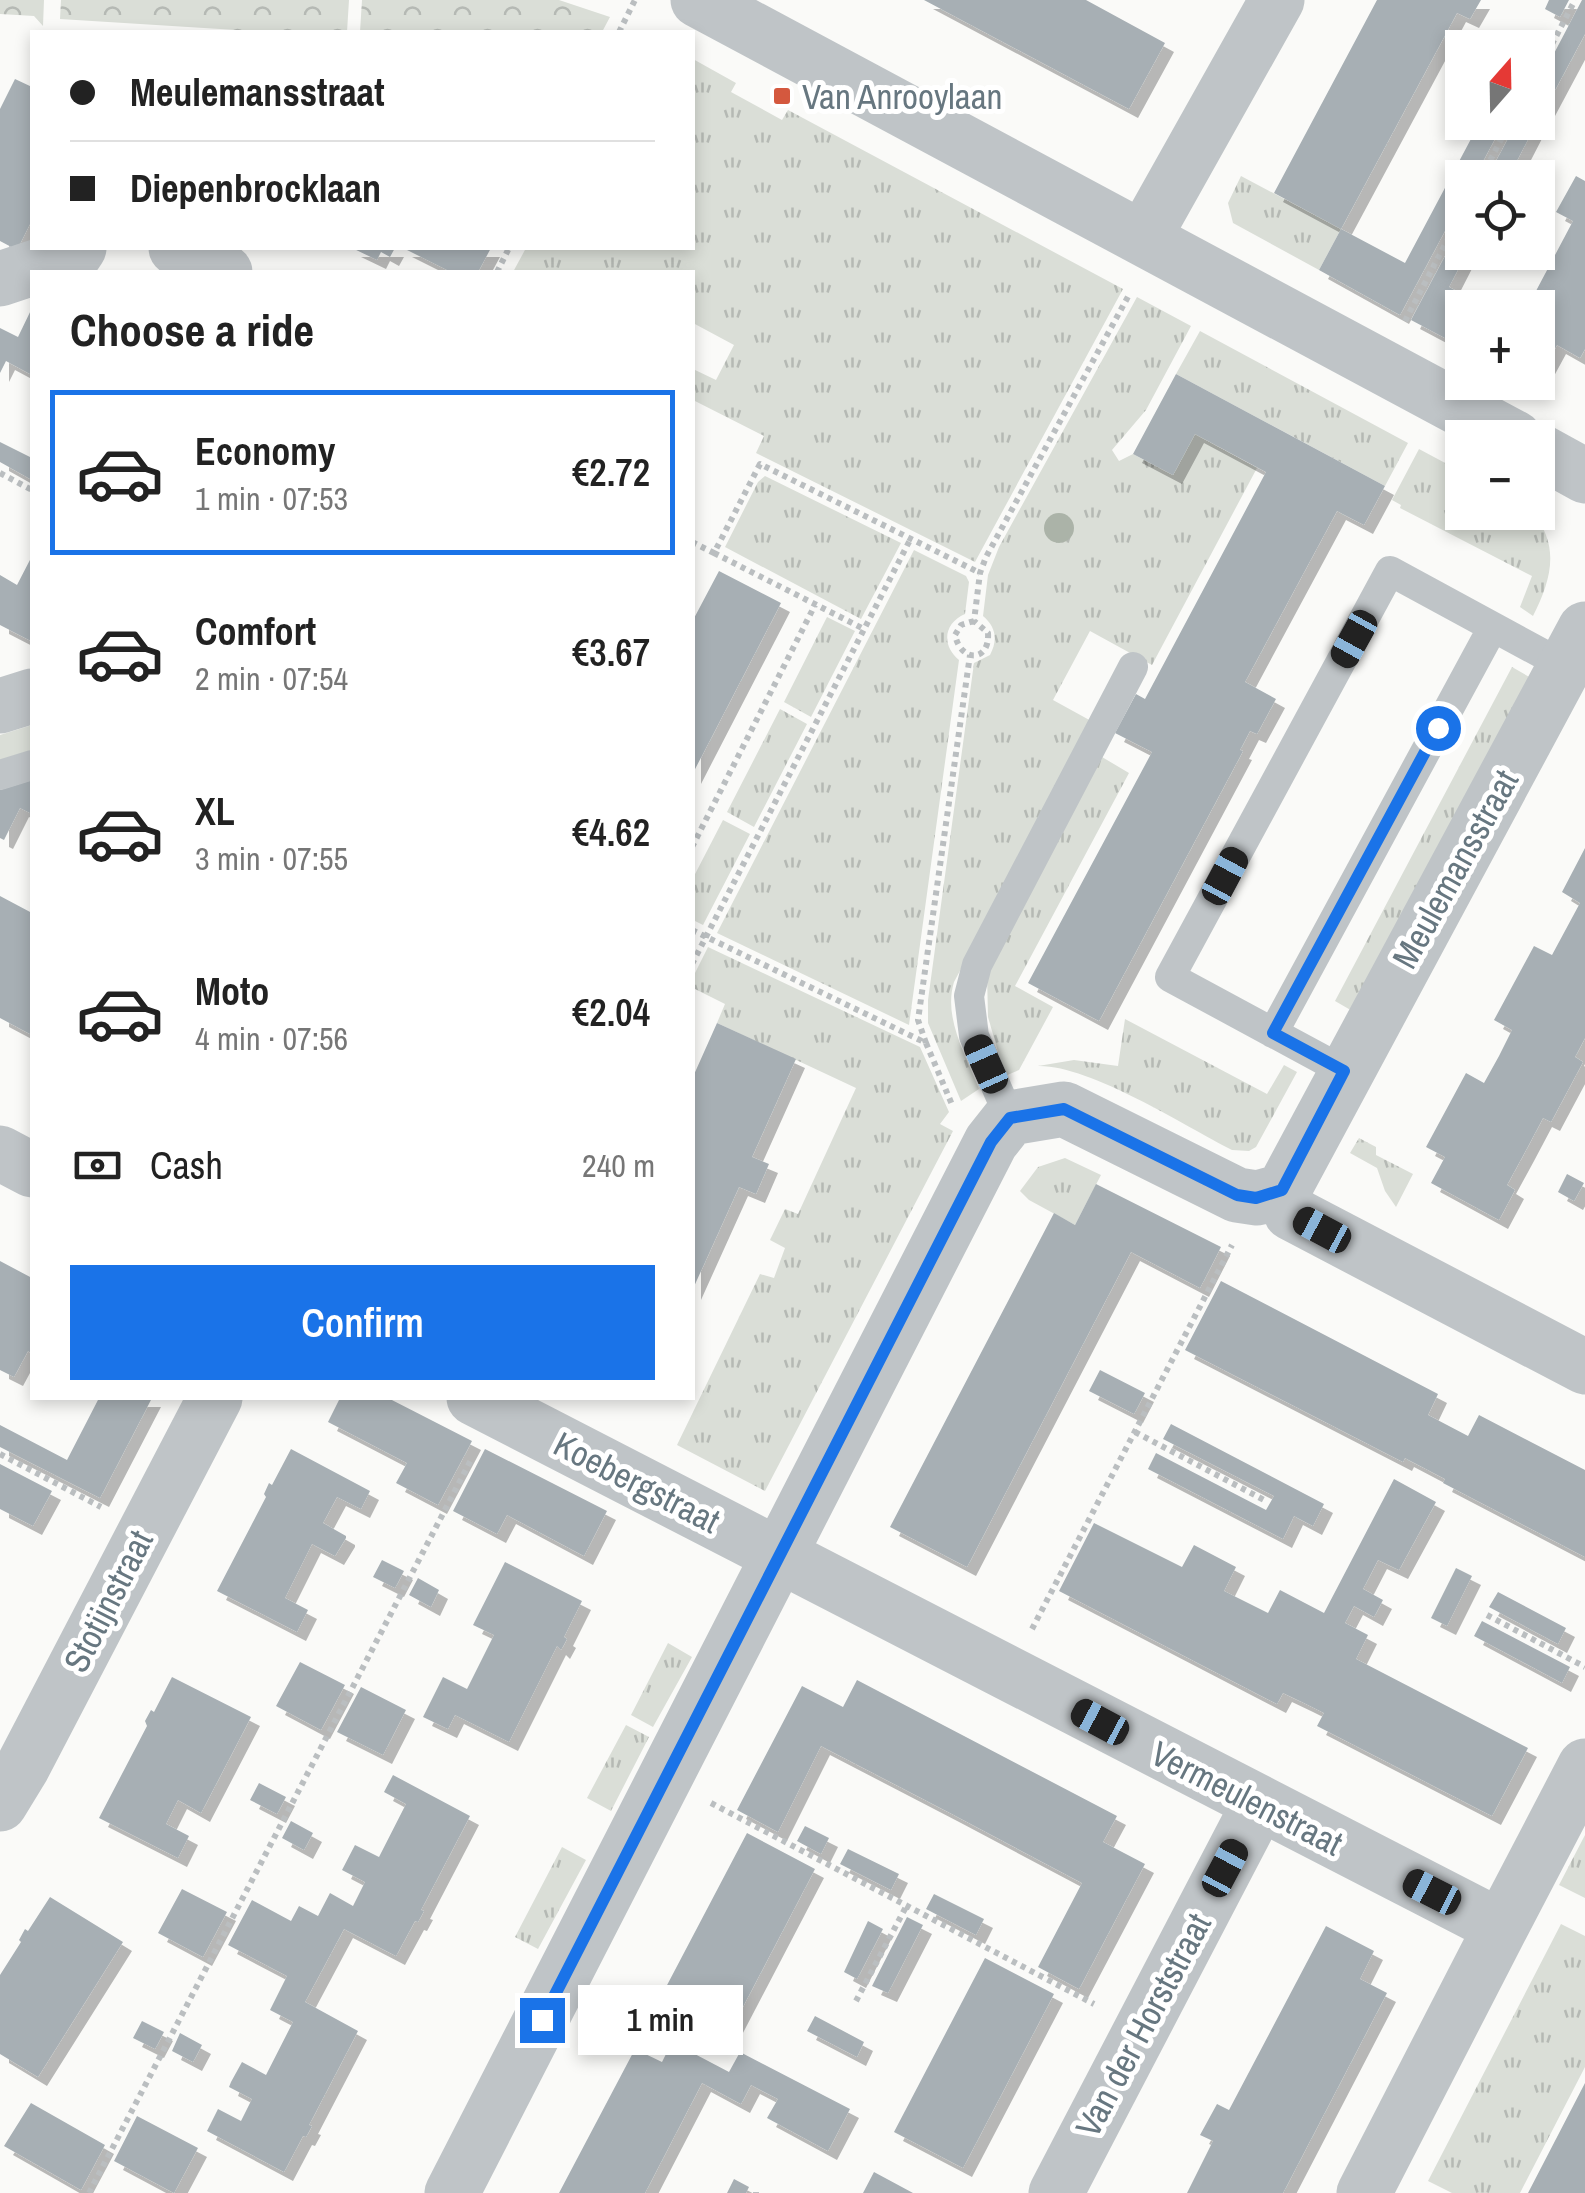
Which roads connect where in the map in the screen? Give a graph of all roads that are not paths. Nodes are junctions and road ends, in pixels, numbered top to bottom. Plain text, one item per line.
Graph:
1 (698, 0) edge
2 (1278, 0) edge
3 (1150, 240) junction
4 (78, 250) edge
5 (180, 250) edge
6 (220, 270) edge
7 (0, 280) edge
8 (1483, 420) edge
9 (1555, 459) edge
10 (1585, 476) edge
11 (1493, 627) junction
12 (1575, 647) edge
13 (1133, 667) dead end
14 (30, 697) edge
15 (0, 706) edge
16 (30, 767) edge
17 (0, 775) edge
18 (1273, 1033) junction
19 (1344, 1071) junction
20 (1010, 1118) junction
21 (0, 1153) edge
22 (30, 1169) edge
23 (1270, 1194) junction
24 (1585, 1368) edge
25 (213, 1400) edge
26 (491, 1403) edge
27 (781, 1556) junction
28 (1585, 1766) edge
29 (7, 1776) edge
30 (1258, 1804) junction
31 (1501, 1927) junction
32 (452, 2193) edge
33 (1056, 2193) edge
34 (1364, 2193) edge

1 - 3 street
2 - 3 street
3 - 8 street
4 - 7 street
5 - 6 street
9 - 10 street
11 - 12 lane, Meulemansstraat
11 - 18 lane
11 - 18 lane, Meulemansstraat
12 - 19 street, Meulemansstraat
13 - 20 lane
14 - 15 street
16 - 17 lane
18 - 19 lane, Meulemansstraat
19 - 23 street, Meulemansstraat
20 - 23 street
20 - 27 street
21 - 22 street
23 - 24 street
25 - 29 street, Stotijnstraat
26 - 27 street, Koebergstraat
27 - 30 street, Vermeulenstraat
27 - 32 street
28 - 31 street
30 - 31 street, Vermeulenstraat
30 - 33 street, Van der Horststraat
31 - 34 street

